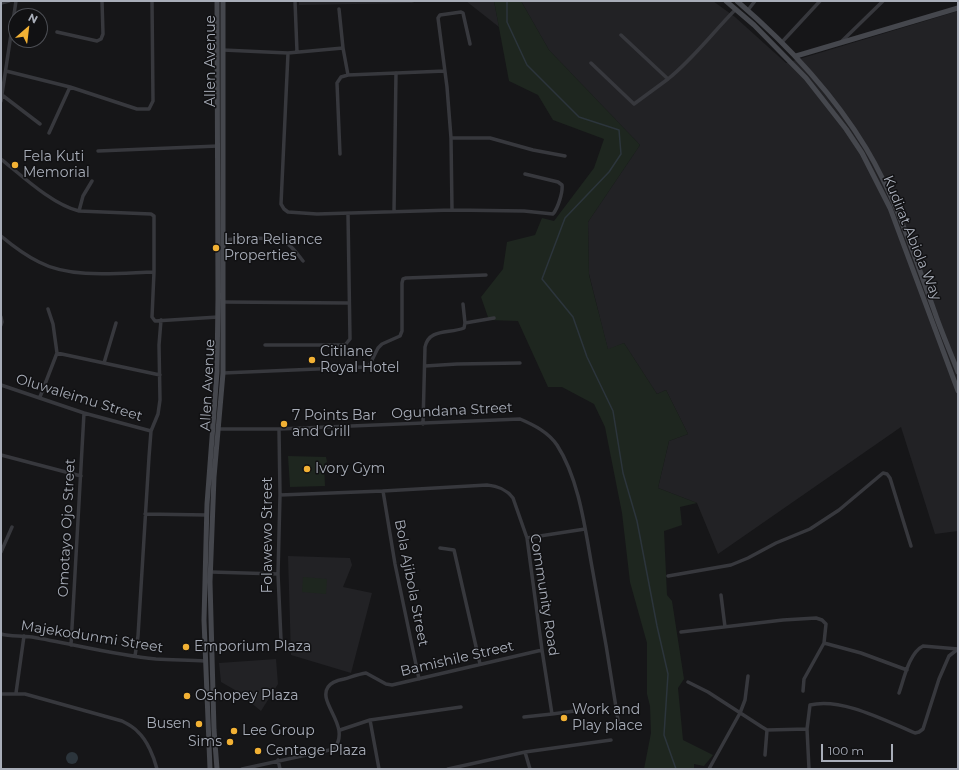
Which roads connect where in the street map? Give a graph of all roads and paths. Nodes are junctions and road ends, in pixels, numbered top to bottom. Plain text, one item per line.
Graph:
1 (9, 1) edge
2 (16, 1) edge
3 (102, 1) edge
4 (152, 1) edge
5 (217, 1) edge
6 (223, 1) edge
7 (295, 1) edge
8 (726, 1) edge
9 (738, 1) edge
10 (755, 1) edge
11 (820, 1) edge
12 (883, 1) edge
13 (1, 3) edge
14 (958, 8) edge
15 (339, 9) dead end
16 (736, 9) junction
17 (748, 10) junction
18 (57, 32) dead end
19 (621, 35) dead end
20 (782, 42) junction
21 (470, 44) dead end
22 (840, 44) junction
23 (343, 48) junction
24 (223, 50) junction
25 (297, 52) junction
26 (288, 53) junction
27 (796, 56) junction
28 (591, 63) dead end
29 (6, 71) junction
30 (446, 71) junction
31 (396, 73) junction
32 (348, 75) junction
33 (668, 79) junction
34 (70, 87) junction
35 (2, 95) junction
36 (1, 101) edge
37 (40, 124) dead end
38 (48, 133) dead end
39 (450, 138) junction
40 (218, 146) junction
41 (98, 151) dead end
42 (340, 154) dead end
43 (565, 156) dead end
44 (1, 159) edge
45 (525, 174) dead end
46 (92, 181) dead end
47 (452, 210) junction
48 (79, 211) junction
49 (394, 211) junction
50 (348, 214) junction
51 (1, 236) edge
52 (223, 240) junction
53 (303, 261) dead end
54 (154, 272) junction
55 (486, 275) dead end
56 (223, 302) junction
57 (348, 302) junction
58 (463, 304) dead end
59 (48, 309) dead end
60 (1, 317) edge
61 (218, 317) junction
62 (494, 318) dead end
63 (162, 320) junction
64 (116, 323) dead end
65 (465, 323) junction
66 (1, 325) edge
67 (265, 345) dead end
68 (56, 353) junction
69 (104, 363) junction
70 (520, 363) dead end
71 (425, 366) junction
72 (223, 373) junction
73 (958, 373) edge
74 (160, 375) junction
75 (952, 375) junction
76 (1, 385) edge
77 (958, 391) edge
78 (40, 398) junction
79 (84, 413) junction
80 (424, 424) junction
81 (218, 429) junction
82 (279, 429) junction
83 (152, 431) junction
84 (1, 455) edge
85 (82, 476) junction
86 (383, 491) junction
87 (280, 495) junction
88 (145, 514) junction
89 (207, 515) junction
90 (12, 527) dead end
91 (585, 529) junction
92 (526, 538) junction
93 (911, 546) dead end
94 (440, 548) dead end
95 (1, 552) edge
96 (211, 572) junction
97 (278, 574) junction
98 (668, 576) dead end
99 (721, 595) dead end
100 (725, 627) junction
101 (681, 632) dead end
102 (1, 634) edge
103 (24, 636) junction
104 (281, 640) dead end
105 (824, 643) junction
106 (71, 645) junction
107 (958, 649) edge
108 (542, 650) junction
109 (135, 656) junction
110 (205, 661) junction
111 (480, 664) junction
112 (907, 670) junction
113 (748, 676) dead end
114 (419, 679) junction
115 (688, 682) dead end
116 (803, 691) dead end
117 (16, 693) junction
118 (899, 693) dead end
119 (1, 694) edge
120 (461, 707) dead end
121 (582, 710) dead end
122 (740, 713) junction
123 (552, 714) junction
124 (524, 718) dead end
125 (370, 720) junction
126 (619, 726) dead end
127 (807, 729) junction
128 (340, 730) junction
129 (768, 730) junction
130 (611, 740) dead end
131 (524, 752) junction
132 (765, 755) dead end
133 (278, 760) junction
134 (157, 769) edge
135 (210, 769) edge
136 (217, 769) edge
137 (242, 769) edge
138 (280, 769) edge
139 (379, 769) edge
140 (448, 769) edge
141 (530, 769) edge
142 (709, 769) edge
143 (809, 769) edge

1 - 13 street
2 - 29 street
3 - 18 street
4 - 34 street
5 - 40 main road, Allen Avenue
6 - 24 main road, Allen Avenue
7 - 25 street
8 - 16 main road, Kudirat Abiola Way
9 - 17 main road, Kudirat Abiola Way
10 - 17 street
11 - 20 street
12 - 22 street
14 - 22 main road
15 - 23 street
16 - 33 street
16 - 75 main road, Kudirat Abiola Way
17 - 20 main road, Kudirat Abiola Way
19 - 33 street
20 - 27 main road, Kudirat Abiola Way
21 - 30 street
22 - 27 main road
23 - 25 street
23 - 32 street
24 - 26 street
24 - 52 main road, Allen Avenue
25 - 26 street
26 - 50 street
27 - 73 main road, Kudirat Abiola Way
28 - 33 street
29 - 34 street
29 - 35 street
30 - 31 street
30 - 39 street
31 - 32 street
31 - 49 street
32 - 42 street
34 - 38 street
35 - 36 street
35 - 37 street
39 - 43 street
39 - 47 street
40 - 41 street
40 - 61 main road, Allen Avenue
44 - 48 street
45 - 47 street
46 - 48 street
47 - 49 street
48 - 54 street
49 - 50 street
50 - 57 street
51 - 54 street
52 - 53 street
52 - 56 main road, Allen Avenue
54 - 63 street
55 - 72 street
56 - 57 street
56 - 72 main road, Allen Avenue
57 - 67 street
58 - 65 street
59 - 68 street
60 - 66 street
61 - 63 street
61 - 89 main road, Allen Avenue
62 - 65 street
63 - 74 street
64 - 69 street
65 - 71 street
68 - 69 street
68 - 78 street
69 - 74 street
70 - 71 street
71 - 80 street
72 - 81 main road, Allen Avenue
73 - 75 street
74 - 83 street
75 - 77 main road, Kudirat Abiola Way
76 - 78 street, Oluwaleimu Street
78 - 79 street, Oluwaleimu Street
79 - 83 street, Oluwaleimu Street
79 - 85 street, Omotayo Ojo Street
80 - 82 street, Ogundana Street
80 - 91 street, Ogundana Street
81 - 82 street, Ogundana Street
81 - 96 main road, Allen Avenue
82 - 87 street, Folawewo Street
83 - 88 street
84 - 85 street
85 - 106 street, Omotayo Ojo Street
86 - 87 street, Community Road
86 - 92 street, Community Road
86 - 114 street, Bola Ajibola Street
87 - 97 street, Folawewo Street
88 - 89 street
88 - 109 street
89 - 110 main road, Allen Avenue
90 - 95 street
91 - 92 street
91 - 126 street, Ogundana Street
92 - 108 street, Community Road
93 - 98 street
94 - 111 street
96 - 97 street
96 - 136 main road, Allen Avenue
97 - 104 street, Folawewo Street
99 - 100 street
100 - 101 street
100 - 105 street
102 - 103 street, Majekodunmi Street
103 - 106 street, Majekodunmi Street
103 - 117 street
105 - 112 street
105 - 116 street
106 - 109 street, Majekodunmi Street
107 - 112 street
107 - 127 street
108 - 111 street, Bamishile Street
108 - 123 street, Community Road
109 - 110 street, Majekodunmi Street
110 - 135 main road, Allen Avenue
111 - 114 street, Bamishile Street
112 - 118 street
113 - 122 street
114 - 128 street, Bamishile Street
115 - 122 street
117 - 119 street
117 - 134 street
120 - 125 street
121 - 123 street
122 - 129 street
122 - 142 street
123 - 124 street
125 - 128 street
125 - 139 street
127 - 129 street
127 - 143 street
128 - 133 street
129 - 132 street
130 - 131 street
131 - 140 street
131 - 141 street
133 - 137 street
133 - 138 street

